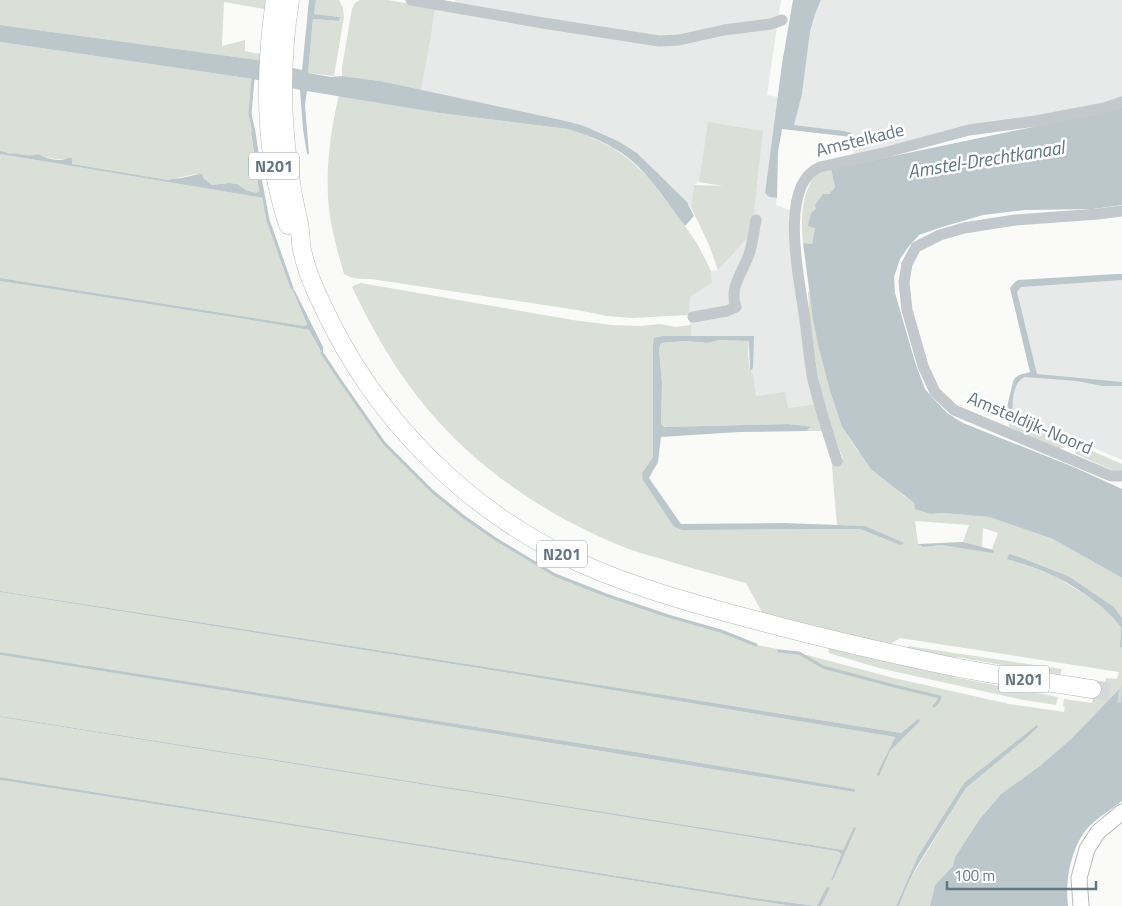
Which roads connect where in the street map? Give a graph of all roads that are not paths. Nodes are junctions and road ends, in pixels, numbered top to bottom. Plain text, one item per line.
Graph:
1 (275, 0) edge
2 (290, 0) edge
3 (411, 0) edge
4 (782, 20) dead end
5 (276, 62) junction
6 (1122, 102) edge
7 (1122, 212) edge
8 (756, 220) dead end
9 (693, 318) dead end
10 (837, 461) dead end
11 (1122, 476) edge
12 (1092, 689) tunnel mouth
13 (1122, 812) edge
14 (1081, 906) edge

1 - 5 main road, N201
2 - 5 main road, N201
3 - 4 street
5 - 12 main road, N201
6 - 10 street, Amstelkade
7 - 11 street, Amsteldijk-Noord
8 - 9 street
13 - 14 street

